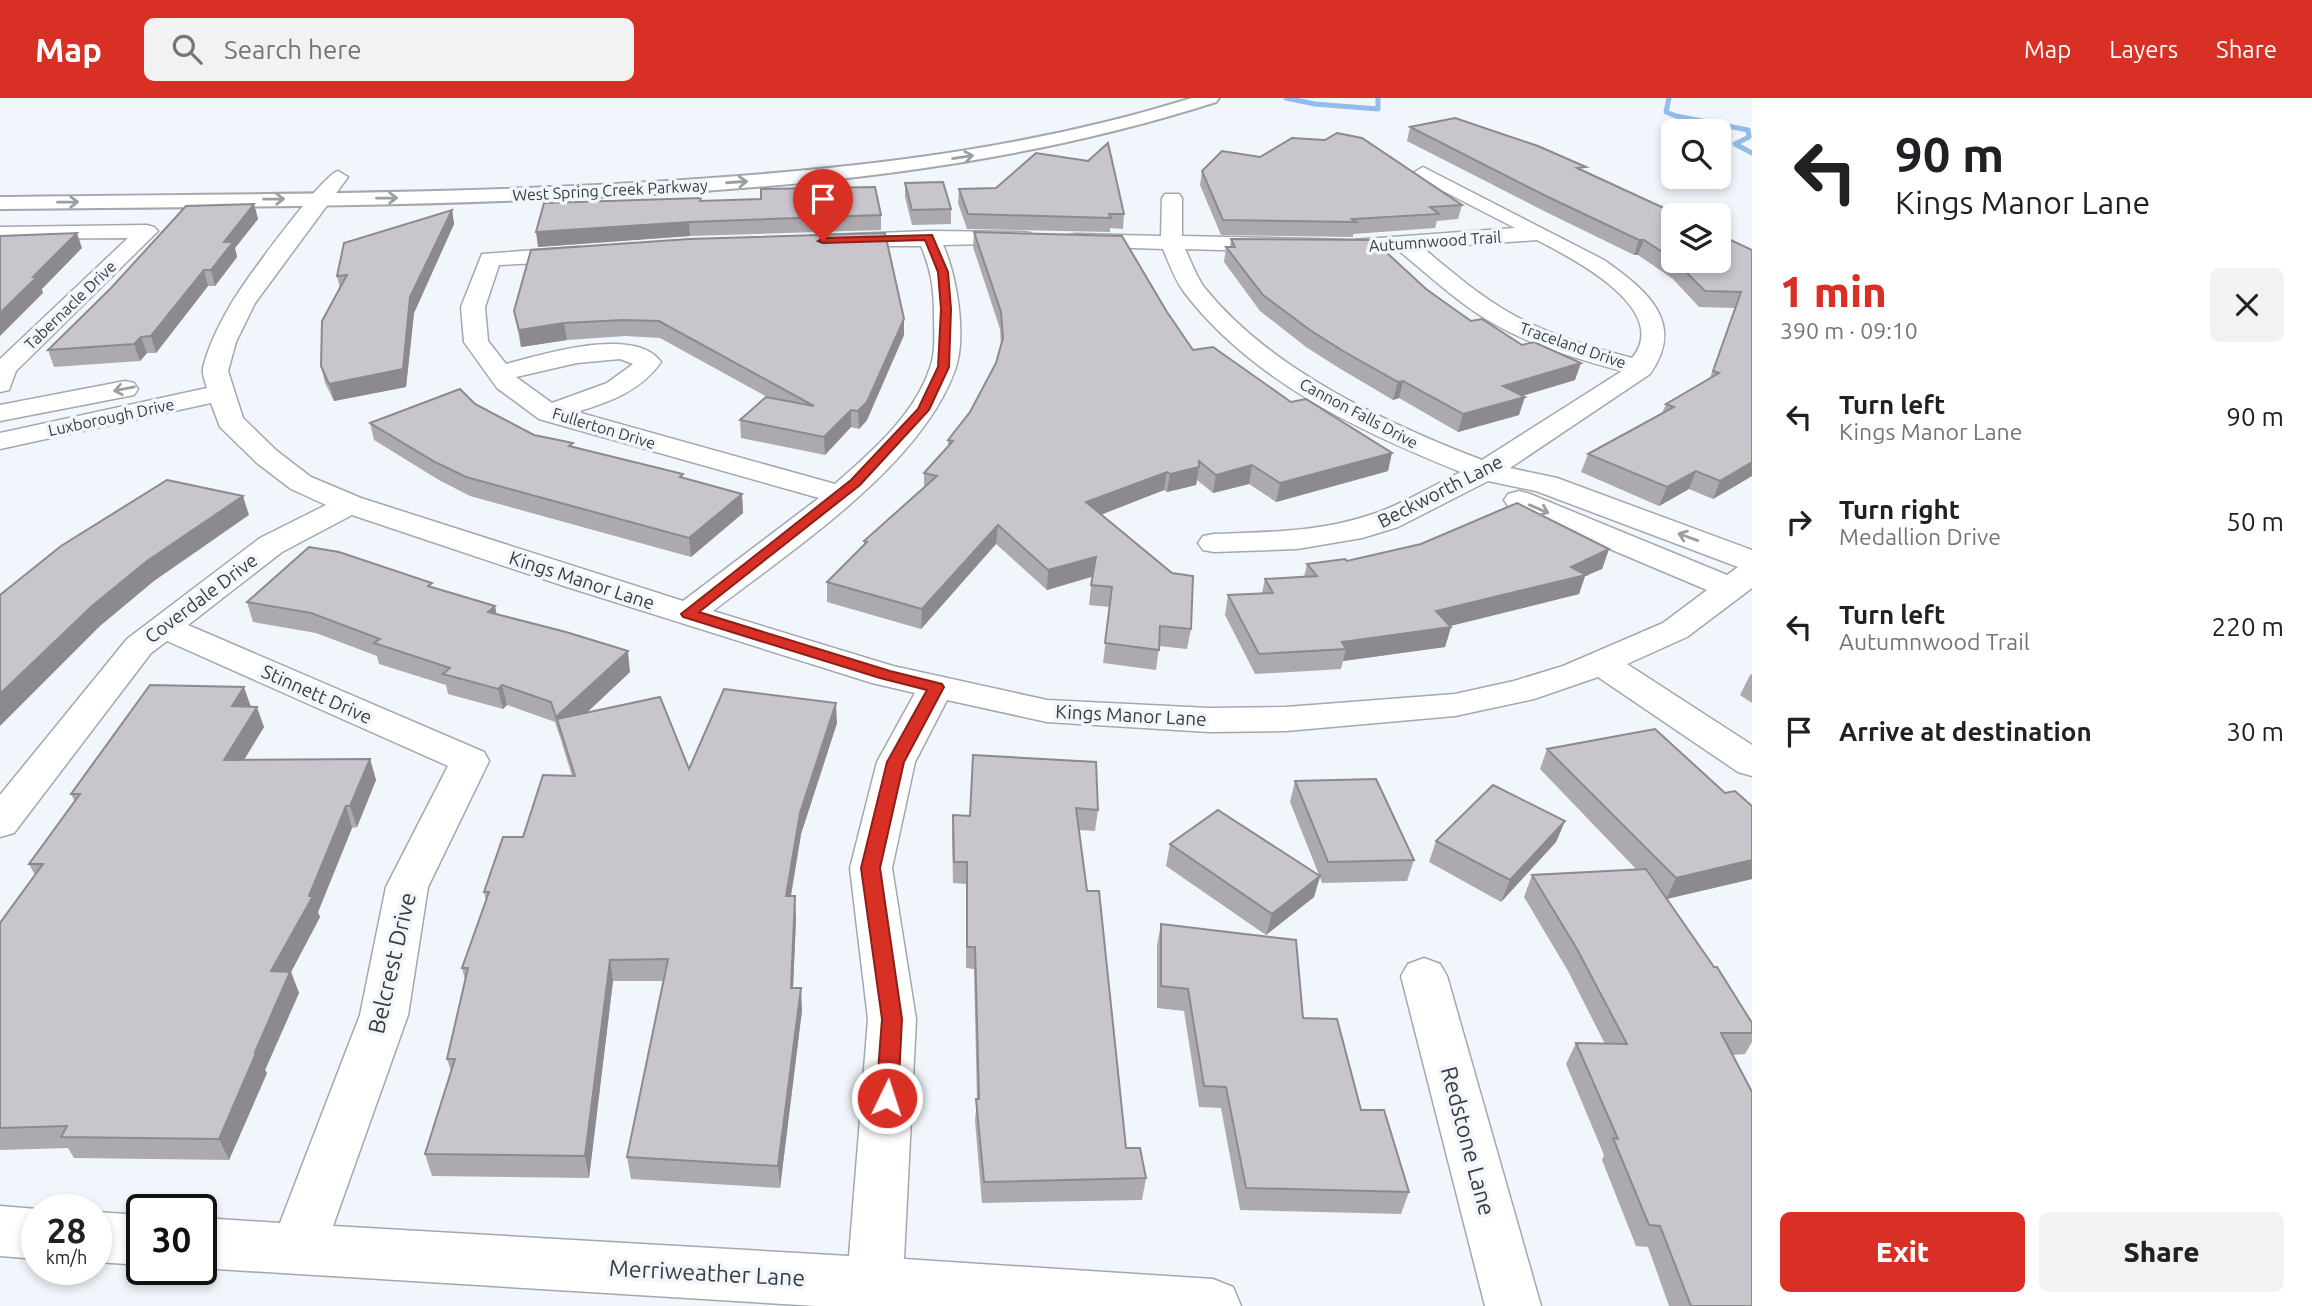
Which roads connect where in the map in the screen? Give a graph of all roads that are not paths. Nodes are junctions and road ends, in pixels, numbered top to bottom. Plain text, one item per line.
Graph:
1 (1210, 98) edge
2 (1132, 102) dead end
3 (1108, 108) dead end
4 (939, 142) dead end
5 (676, 167) dead end
6 (1423, 173) dead end
7 (330, 182) junction
8 (1172, 198) dead end
9 (0, 203) edge
10 (0, 233) edge
11 (1540, 233) junction
12 (929, 237) junction
13 (810, 241) edge
14 (1171, 243) junction
15 (1405, 245) junction
16 (597, 252) edge
17 (1641, 369) junction
18 (499, 373) junction
19 (219, 382) junction
20 (0, 384) edge
21 (549, 413) junction
22 (2, 427) edge
23 (1484, 472) junction
24 (840, 495) junction
25 (350, 504) junction
26 (1214, 543) dead end
27 (1752, 561) edge
28 (1742, 581) edge
29 (688, 614) junction
30 (163, 627) junction
31 (1601, 663) junction
32 (936, 687) junction
33 (470, 761) joint
34 (1752, 763) edge
35 (0, 823) edge
36 (1424, 976) dead end
37 (0, 1231) edge
38 (21, 1233) edge
39 (217, 1244) edge
40 (297, 1249) junction
41 (875, 1283) junction
42 (1213, 1306) edge
43 (1513, 1306) edge

7 -> 1 main road, West Spring Creek Parkway
2 - 3 main road
4 - 5 main road, West Spring Creek Parkway
6 - 11 street
9 -> 7 main road, West Spring Creek Parkway
7 - 19 street
8 - 14 street, Cannon Falls Drive
10 - 20 street, Tabernacle Drive
11 - 15 street, Autumnwood Trail
11 - 17 street
12 - 13 street, Autumnwood Trail
12 - 14 street, Autumnwood Trail
12 - 24 street
14 - 15 street, Autumnwood Trail
14 - 23 street, Cannon Falls Drive
15 - 17 street, Traceland Drive
16 - 18 street, Fullerton Drive
17 - 23 street, Beckworth Lane
18 - 21 street, Fullerton Drive
18 - 21 street
19 - 22 street, Luxborough Drive
19 - 25 street, Kings Manor Lane
21 - 24 street, Fullerton Drive
23 - 26 street, Beckworth Lane
27 -> 23 street, Cannon Falls Drive
23 -> 28 street, Cannon Falls Drive
24 - 29 street
25 - 29 street, Kings Manor Lane
25 - 30 street, Coverdale Drive
28 - 31 street, Kings Manor Lane
29 - 32 street, Kings Manor Lane
30 - 33 street, Stinnett Drive
30 - 35 street, Coverdale Drive
31 - 32 street, Kings Manor Lane
31 - 34 street
32 - 41 street
33 - 40 street, Belcrest Drive
36 - 43 street, Redstone Lane
37 - 38 street
39 - 40 street, Merriweather Lane
40 - 41 street, Merriweather Lane
41 - 42 street, Merriweather Lane

